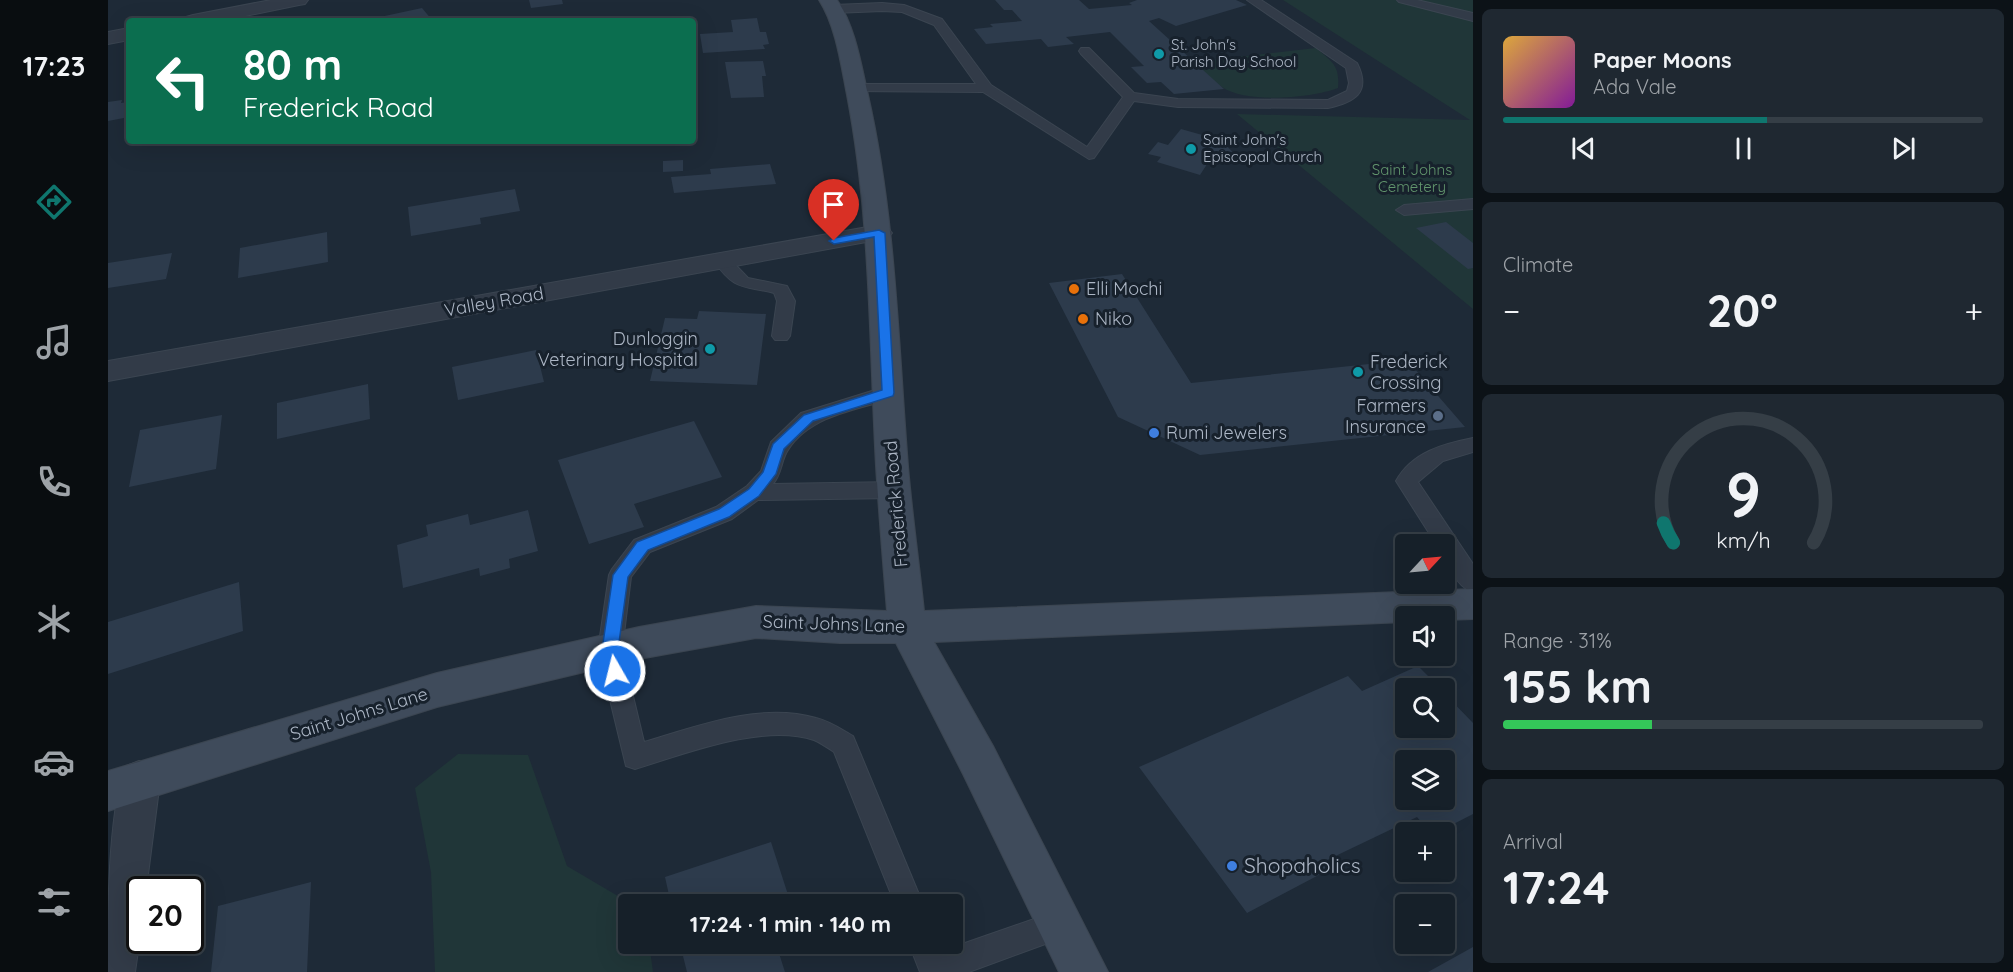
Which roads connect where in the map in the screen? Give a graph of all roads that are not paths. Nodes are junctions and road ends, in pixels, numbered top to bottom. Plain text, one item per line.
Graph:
1 (299, 0) edge
2 (1253, 0) edge
3 (1403, 0) edge
4 (831, 4) edge
5 (1473, 17) edge
6 (208, 18) edge
7 (126, 35) edge
8 (108, 38) edge
9 (1085, 51) dead end
10 (856, 88) junction
11 (986, 88) junction
12 (1130, 97) junction
13 (1473, 204) edge
14 (1404, 210) dead end
15 (879, 233) junction
16 (722, 261) junction
17 (781, 336) dead end
18 (108, 371) edge
19 (888, 393) junction
20 (1473, 445) edge
21 (895, 490) junction
22 (754, 492) junction
23 (1473, 583) edge
24 (1473, 604) edge
25 (907, 627) junction
26 (610, 650) junction
27 (124, 786) edge
28 (905, 894) edge
29 (1060, 925) junction
30 (928, 954) edge
31 (111, 972) edge
32 (1084, 972) edge

1 - 6 street
2 - 12 lane
3 - 5 lane
4 - 10 main road, Frederick Road
4 - 11 lane
7 - 8 street
9 - 12 lane
10 - 11 lane
10 - 15 main road, Frederick Road
11 - 12 lane
13 - 14 lane
15 - 16 street, Valley Road
15 - 19 main road, Frederick Road
16 - 17 lane
16 - 18 street, Valley Road
19 - 21 main road, Frederick Road
19 - 22 lane
20 - 23 lane
21 - 22 lane
21 - 25 main road, Frederick Road
22 - 26 lane
24 - 25 main road, Saint Johns Lane
25 - 26 main road, Saint Johns Lane
25 - 29 main road, Frederick Road
26 - 27 main road, Saint Johns Lane
26 - 28 lane
27 - 31 street
29 - 30 lane
29 - 32 main road, Frederick Road

